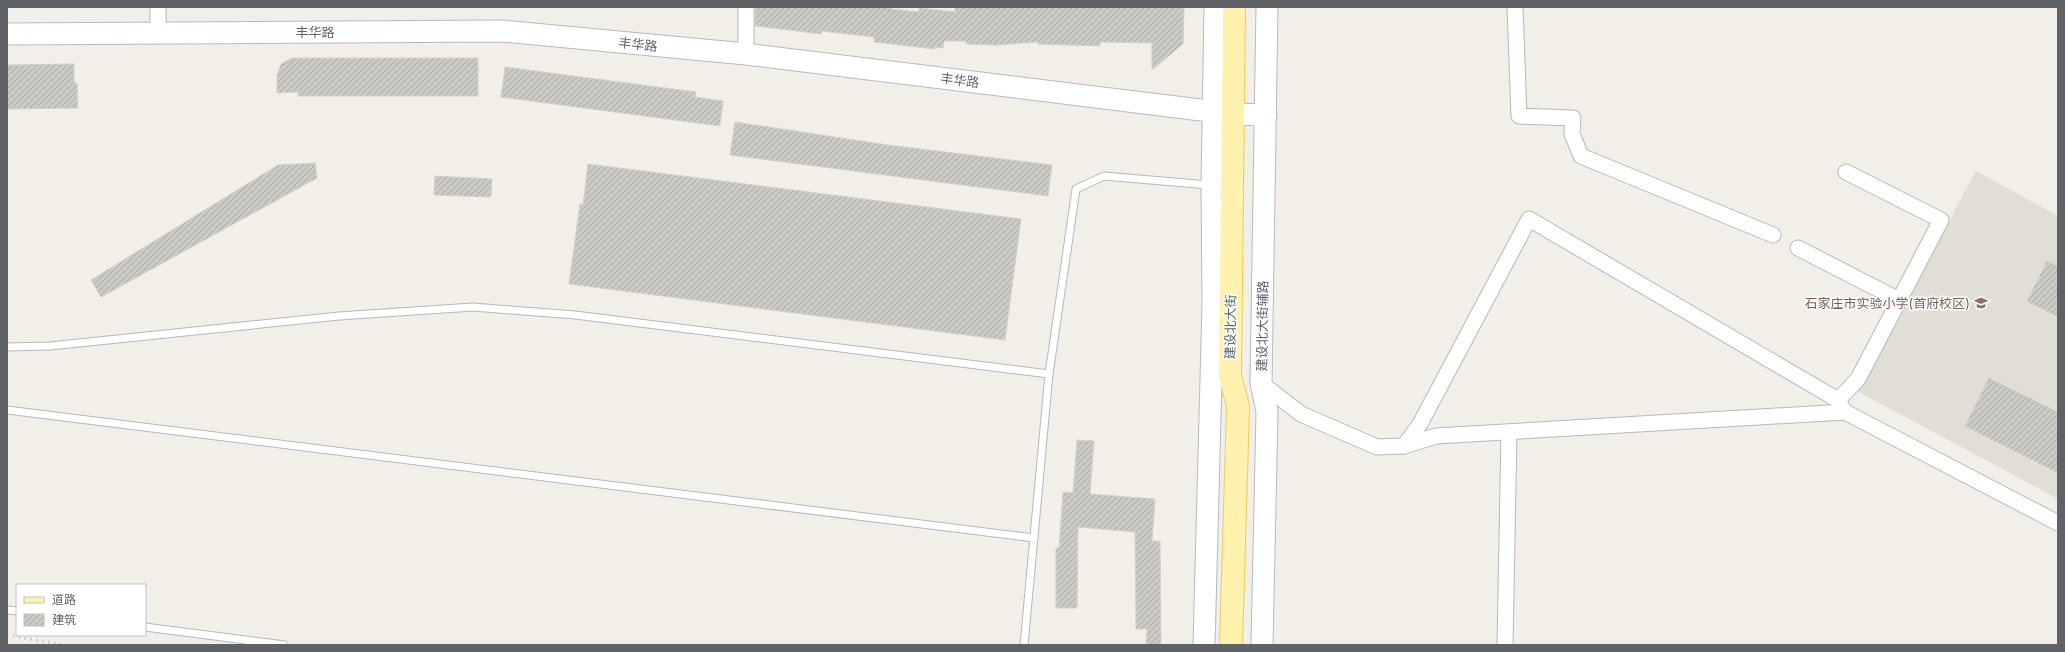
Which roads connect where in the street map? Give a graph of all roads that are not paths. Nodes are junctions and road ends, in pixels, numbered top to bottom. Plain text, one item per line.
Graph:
1 (158, 7) edge
2 (746, 7) edge
3 (1216, 7) edge
4 (1234, 7) edge
5 (1248, 7) edge
6 (1267, 7) edge
7 (1515, 7) edge
8 (158, 32) junction
9 (7, 34) edge
10 (746, 54) junction
11 (1240, 114) junction
12 (1846, 172) dead end
13 (1212, 186) junction
14 (1772, 235) dead end
15 (1798, 248) dead end
16 (1899, 300) junction
17 (7, 347) edge
18 (1049, 374) junction
19 (1261, 383) junction
20 (1842, 406) junction
21 (7, 410) edge
22 (1509, 432) junction
23 (1404, 446) junction
24 (2058, 523) edge
25 (1034, 538) junction
26 (146, 627) edge
27 (284, 645) edge
28 (1024, 645) edge
29 (1204, 645) edge
30 (1232, 645) edge
31 (1262, 645) edge
32 (1504, 645) edge

1 - 8 street
2 - 10 street
3 - 11 street, 建设北大街辅路
4 - 11 main road, 建设北大街
5 - 11 main road
6 - 11 street, 建设北大街辅路
7 - 14 street
8 - 9 street, 丰华路
8 - 10 street, 丰华路
10 - 11 street, 丰华路
11 - 13 street, 建设北大街辅路
11 - 19 street, 建设北大街辅路
11 - 30 main road, 建设北大街
12 - 16 street
13 - 18 lane
13 - 29 street, 建设北大街辅路
15 - 16 street
16 - 20 street
17 - 18 lane
18 - 25 lane
19 - 23 street
19 - 31 street, 建设北大街辅路
20 - 22 street
20 - 23 street
20 - 24 street
21 - 25 lane
22 - 23 street
22 - 32 street
25 - 28 lane
26 - 27 lane

